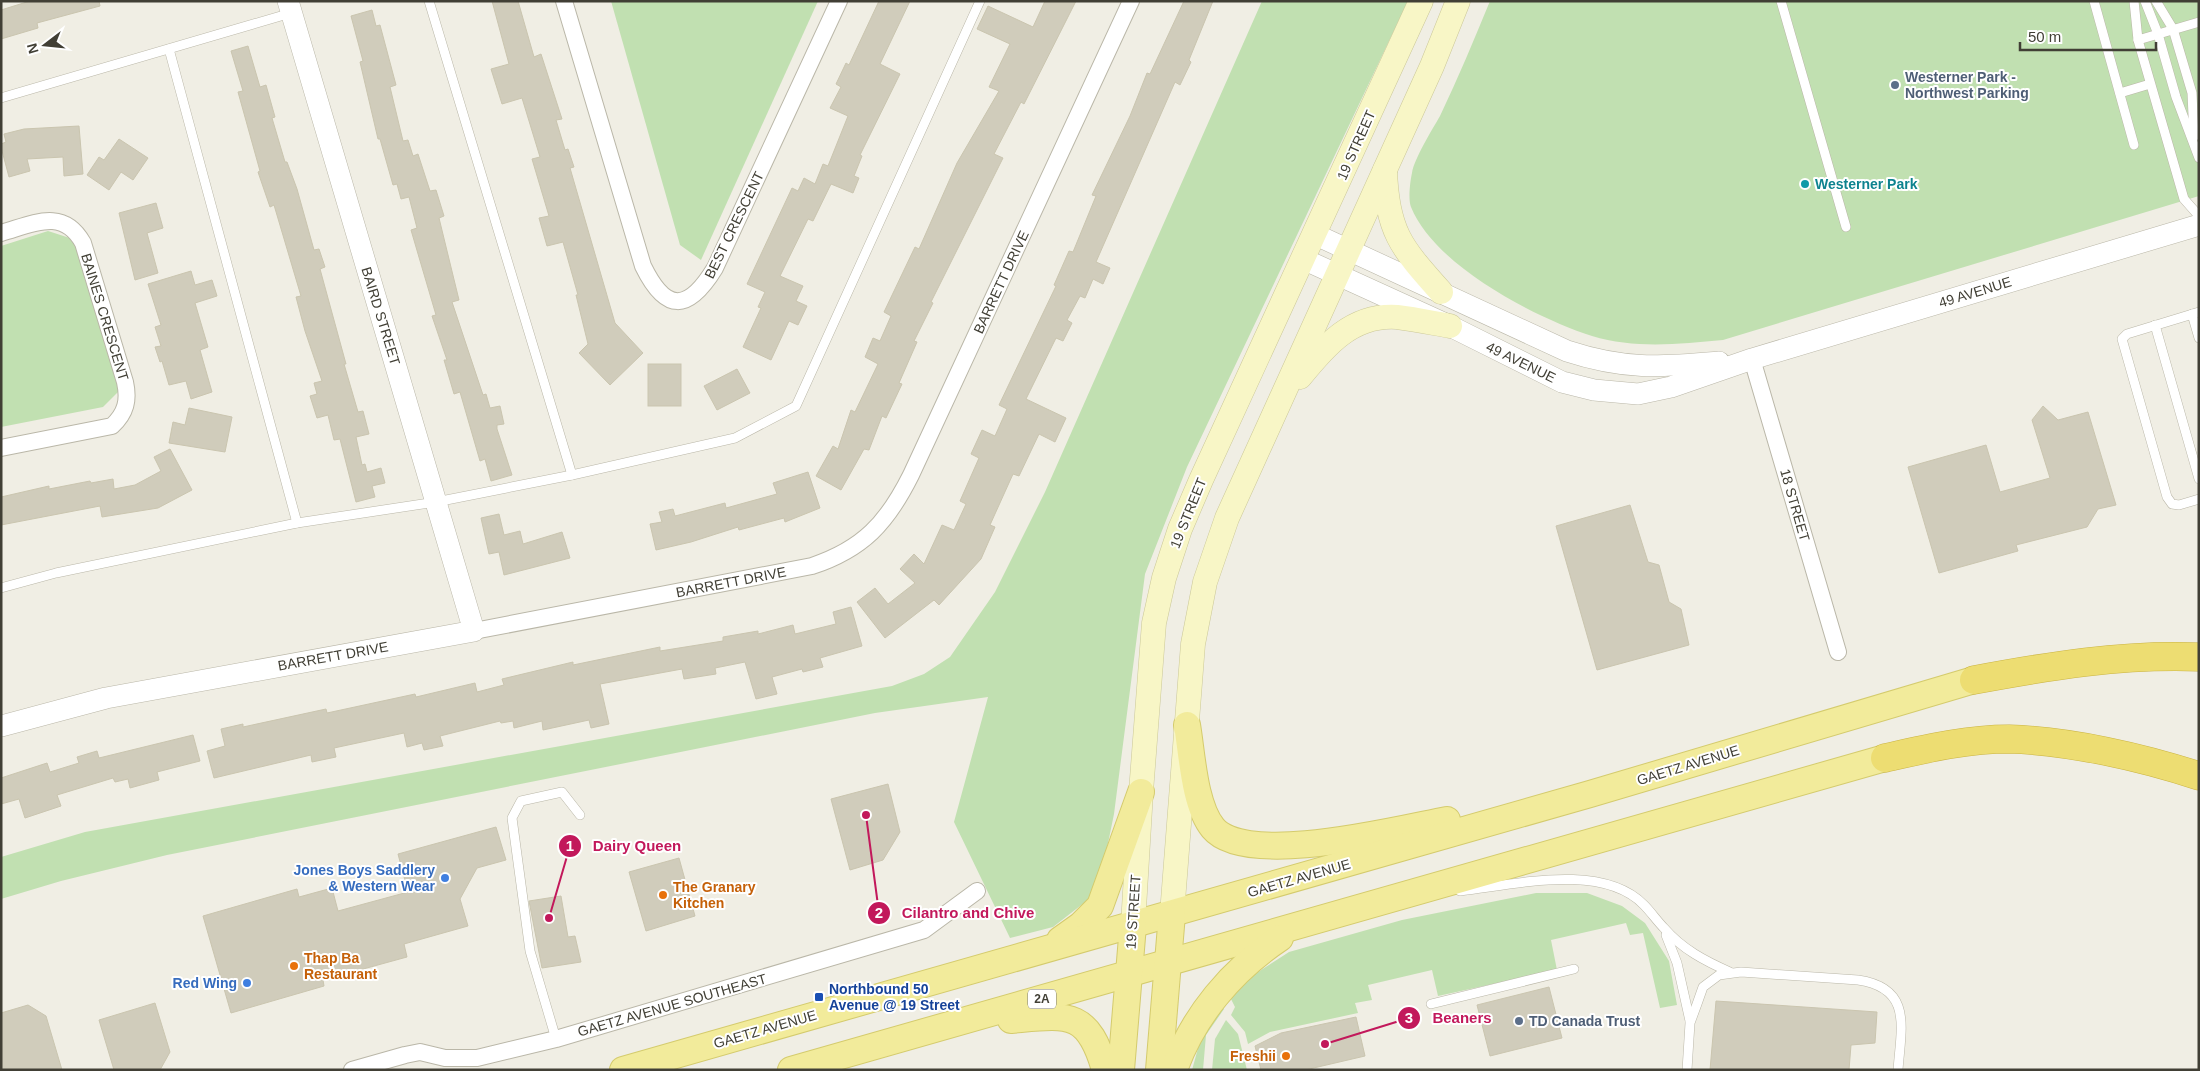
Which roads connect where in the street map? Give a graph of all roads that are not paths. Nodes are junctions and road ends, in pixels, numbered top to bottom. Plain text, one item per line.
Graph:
1 (429, 1) edge
2 (564, 1) edge
3 (839, 1) edge
4 (980, 1) edge
5 (1131, 1) edge
6 (1422, 1) edge
7 (1458, 1) edge
8 (1782, 1) edge
9 (2094, 1) edge
10 (2134, 1) edge
11 (2145, 1) edge
12 (2156, 1) edge
13 (289, 7) edge
14 (2199, 22) edge
15 (2173, 29) junction
16 (2158, 34) junction
17 (2138, 40) junction
18 (169, 49) junction
19 (2150, 84) junction
20 (2120, 93) junction
21 (1, 98) edge
22 (2134, 145) dead end
23 (2195, 145) junction
24 (2199, 158) edge
25 (1385, 169) junction
26 (2199, 216) edge
27 (2199, 225) edge
28 (1846, 227) dead end
29 (1, 233) edge
30 (1314, 234) junction
31 (1348, 250) junction
32 (1303, 258) junction
33 (1338, 274) junction
34 (1441, 292) junction
35 (2195, 313) edge
36 (2154, 325) junction
37 (1450, 326) junction
38 (2199, 338) edge
39 (1752, 359) junction
40 (1278, 404) junction
41 (1, 448) edge
42 (572, 476) junction
43 (2199, 478) edge
44 (2199, 499) edge
45 (436, 502) junction
46 (297, 523) junction
47 (1, 588) edge
48 (474, 630) junction
49 (1838, 652) dead end
50 (2199, 658) edge
51 (1974, 680) joint
52 (1187, 725) junction
53 (1, 726) edge
54 (1885, 758) joint
55 (2199, 776) edge
56 (1140, 792) junction
57 (1590, 794) junction
58 (580, 815) dead end
59 (977, 890) dead end
60 (1378, 903) junction
61 (1172, 914) junction
62 (1134, 924) junction
63 (1302, 924) junction
64 (1663, 928) junction
65 (1049, 948) junction
66 (1169, 963) junction
67 (1574, 969) dead end
68 (1730, 972) junction
69 (1129, 973) junction
70 (1431, 1004) dead end
71 (1690, 1023) junction
72 (956, 1024) junction
73 (556, 1039) junction
74 (378, 1066) edge
75 (814, 1066) edge
76 (352, 1070) edge
77 (623, 1070) edge
78 (791, 1070) edge
79 (1106, 1070) edge
80 (1121, 1070) edge
81 (1159, 1070) edge
82 (1174, 1070) edge
83 (1687, 1070) edge
84 (1898, 1070) edge

1 - 42 lane
2 - 3 street, BEST CRESCENT
4 - 42 lane
5 - 48 street, BARRETT DRIVE
6 - 30 main road, 19 STREET
7 - 25 main road
8 - 28 lane
9 - 20 lane
10 - 17 lane
11 - 16 lane
12 - 15 lane
13 - 18 lane
13 - 45 street, BAIRD STREET
14 - 15 lane
15 - 16 lane
15 - 23 lane
16 - 17 lane
16 - 23 lane
17 - 19 lane
18 - 21 lane
18 - 46 lane
19 - 20 lane
19 - 26 lane
20 - 22 lane
23 - 24 lane
25 - 31 main road
25 - 34 main road
27 - 39 street, 49 AVENUE
29 - 41 street, BAINES CRESCENT
30 - 31 street, 49 AVENUE
30 - 32 main road, 19 STREET
31 - 33 main road
31 - 34 street, 49 AVENUE
32 - 33 street, 49 AVENUE
32 - 56 main road, 19 STREET
33 - 37 street, 49 AVENUE
33 - 40 main road
34 - 39 street, 49 AVENUE
35 - 36 lane
35 - 38 lane
36 - 43 lane
36 - 44 lane
37 - 39 street, 49 AVENUE
37 - 40 main road
39 - 49 street, 18 STREET
40 - 52 main road
42 - 45 lane
45 - 46 lane
45 - 48 street, BAIRD STREET
46 - 47 lane
48 - 53 street, BARRETT DRIVE
50 - 51 highway
51 - 57 main road, GAETZ AVENUE
52 - 57 main road
52 - 61 main road
54 - 55 highway
54 - 60 main road
56 - 62 main road, 19 STREET
56 - 65 main road
57 - 61 main road, GAETZ AVENUE
58 - 73 lane
59 - 73 street, GAETZ AVENUE SOUTHEAST
60 - 63 main road
60 - 64 lane
61 - 62 main road, GAETZ AVENUE
61 - 66 main road
62 - 65 main road, GAETZ AVENUE
62 - 69 main road, 19 STREET
63 - 66 main road
63 - 82 main road
64 - 68 lane
64 - 71 lane
65 - 77 main road, GAETZ AVENUE
66 - 69 main road, 2A
66 - 81 main road
67 - 70 lane
68 - 71 lane
68 - 84 lane
69 - 72 main road, 2A
69 - 80 main road, 19 STREET
71 - 83 lane
72 - 75 main road, 2A
72 - 79 main road
73 - 74 street, GAETZ AVENUE SOUTHEAST
74 - 76 street, GAETZ AVENUE SOUTHEAST
75 - 78 main road, 2A

